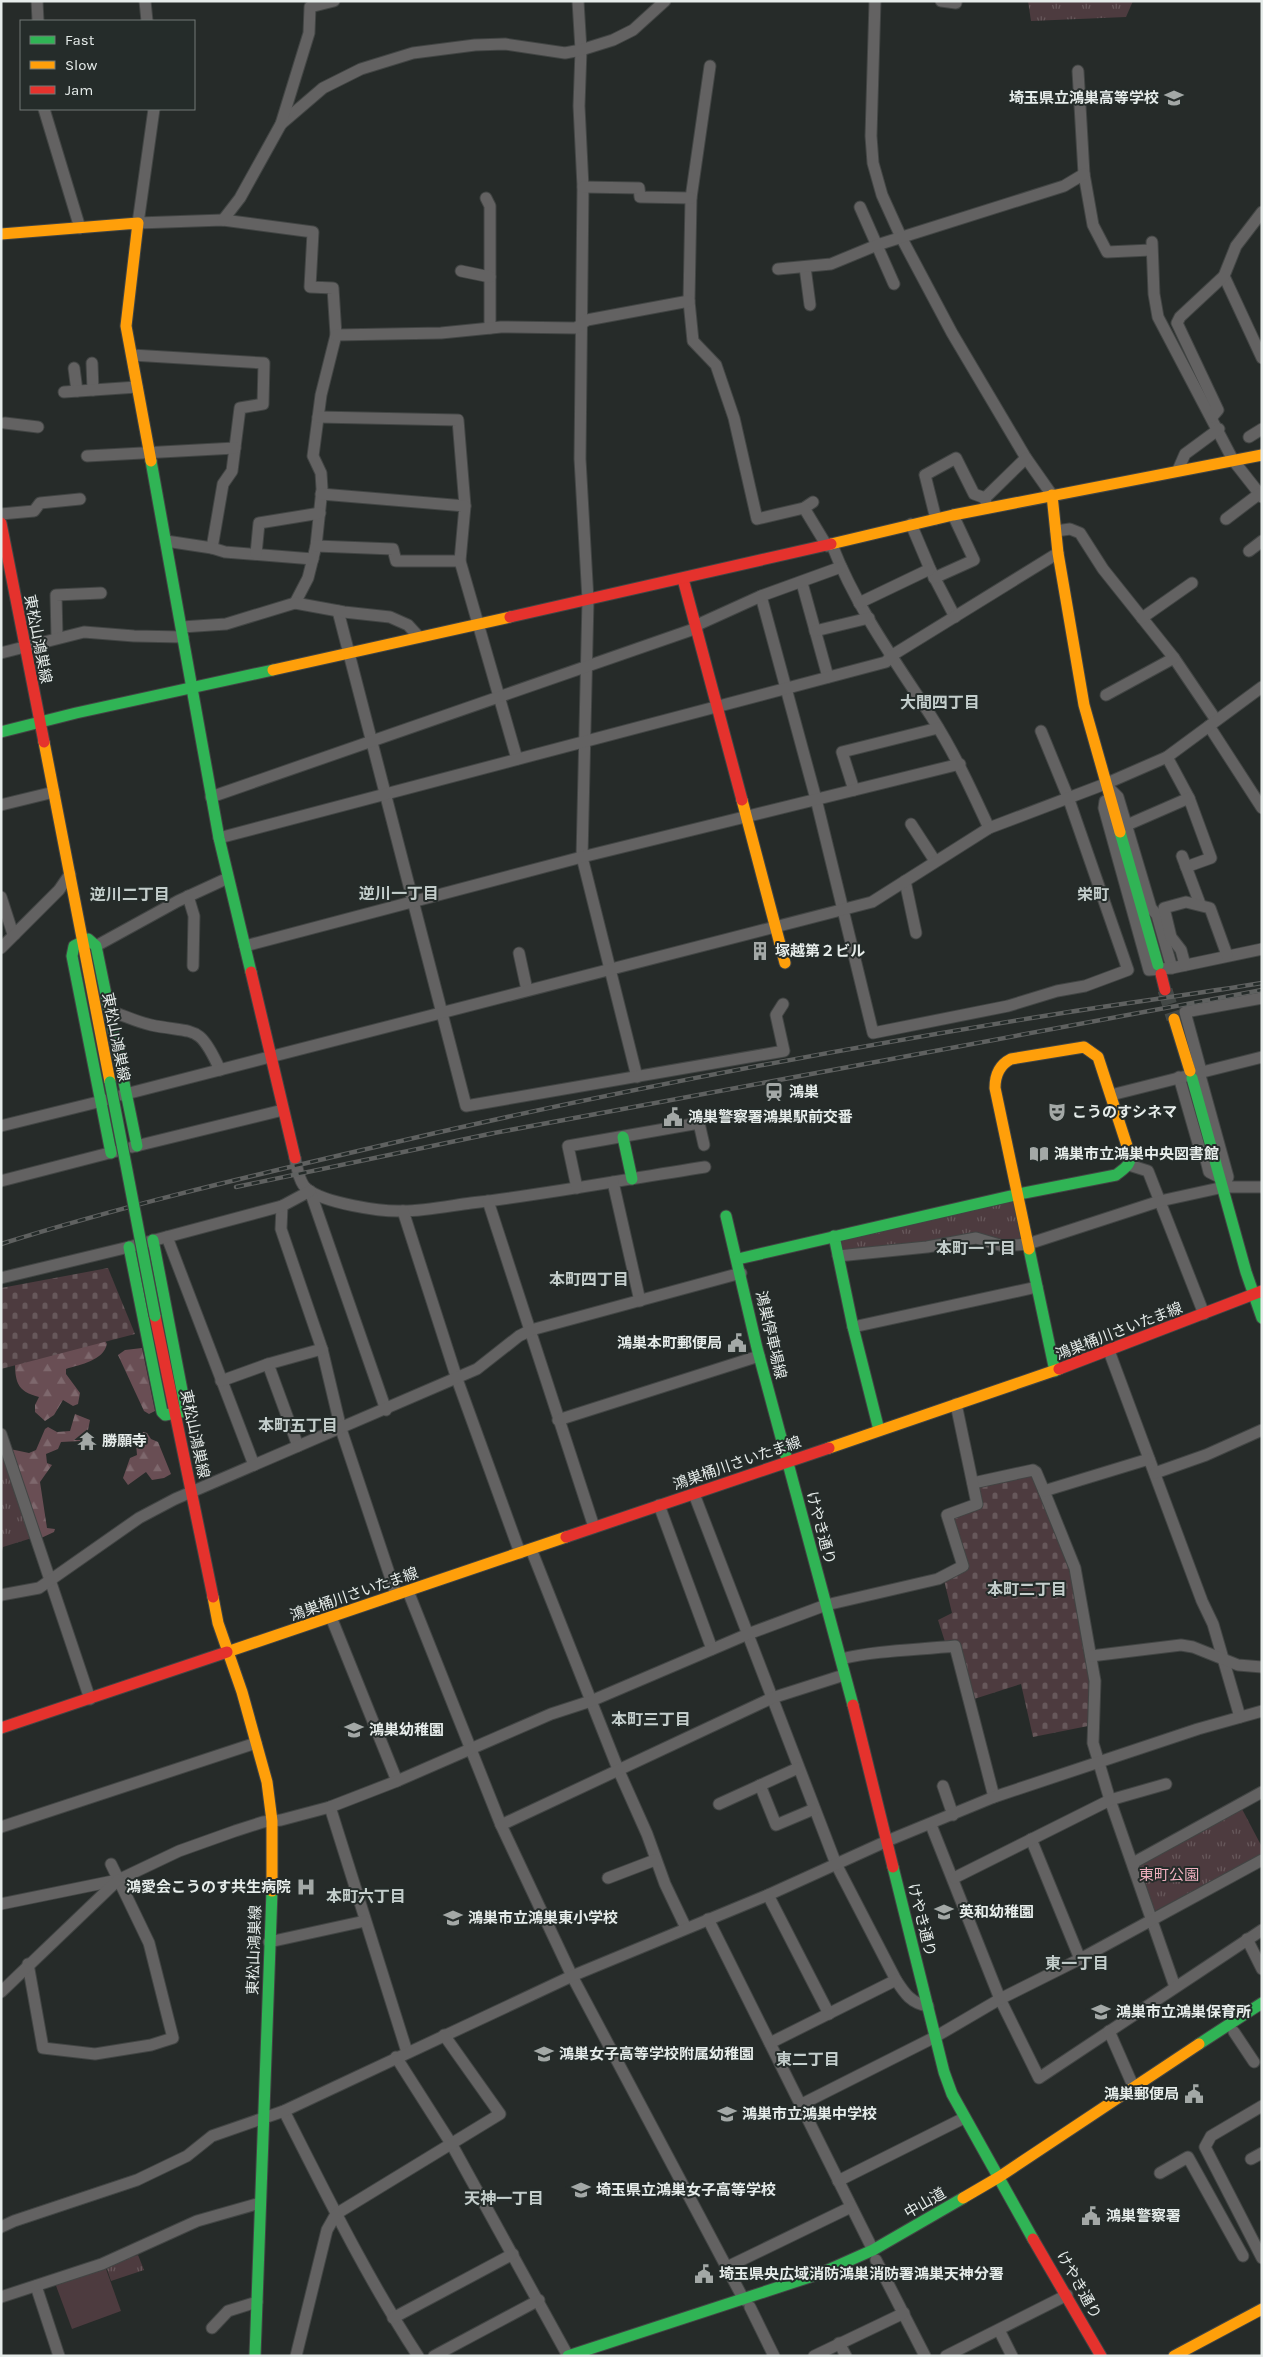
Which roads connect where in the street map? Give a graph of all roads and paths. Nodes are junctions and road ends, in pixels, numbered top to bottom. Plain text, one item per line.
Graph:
1 (37, 1) edge
2 (145, 1) edge
3 (334, 1) edge
4 (578, 1) edge
5 (665, 1) edge
6 (875, 1) edge
7 (941, 1) edge
8 (956, 1) edge
9 (38, 20) edge
10 (147, 20) edge
11 (581, 50) junction
12 (710, 66) dead end
13 (1078, 71) dead end
14 (44, 110) edge
15 (154, 110) edge
16 (281, 124) junction
17 (1084, 174) junction
18 (583, 187) junction
19 (486, 198) dead end
20 (691, 198) junction
21 (860, 207) dead end
22 (1262, 212) edge
23 (223, 220) junction
24 (138, 223) junction
25 (80, 228) junction
26 (1, 234) edge
27 (901, 237) junction
28 (877, 245) junction
29 (804, 267) junction
30 (778, 269) dead end
31 (461, 270) dead end
32 (1224, 276) junction
33 (490, 277) junction
34 (894, 284) dead end
35 (689, 301) junction
36 (810, 305) dead end
37 (582, 324) junction
38 (490, 328) junction
39 (336, 336) junction
40 (132, 355) junction
41 (1262, 358) edge
42 (92, 363) dead end
43 (74, 368) dead end
44 (137, 387) junction
45 (93, 390) junction
46 (77, 391) junction
47 (64, 392) dead end
48 (318, 417) junction
49 (1212, 418) junction
50 (5, 423) dead end
51 (38, 427) dead end
52 (1219, 429) junction
53 (1262, 429) edge
54 (1249, 437) dead end
55 (235, 448) junction
56 (150, 453) junction
57 (1262, 455) edge
58 (87, 456) dead end
59 (1026, 458) junction
60 (1233, 460) junction
61 (1178, 470) junction
62 (322, 494) junction
63 (1052, 495) junction
64 (1260, 496) edge
65 (80, 499) dead end
66 (986, 503) junction
67 (465, 506) junction
68 (320, 513) junction
69 (1, 514) edge
70 (953, 515) junction
71 (936, 519) junction
72 (1226, 519) dead end
73 (1, 524) edge
74 (911, 524) junction
75 (1056, 531) junction
76 (166, 541) junction
77 (1262, 541) edge
78 (829, 545) junction
79 (316, 546) junction
80 (212, 548) junction
81 (1249, 551) dead end
82 (1058, 553) junction
83 (256, 554) junction
84 (313, 558) junction
85 (460, 561) junction
86 (841, 567) junction
87 (932, 574) junction
88 (683, 580) junction
89 (1192, 582) dead end
90 (802, 583) junction
91 (101, 593) dead end
92 (761, 596) junction
93 (588, 600) junction
94 (295, 603) junction
95 (859, 603) junction
96 (338, 611) junction
97 (955, 617) junction
98 (869, 618) junction
99 (1142, 618) junction
100 (479, 624) junction
101 (697, 627) junction
102 (815, 631) junction
103 (182, 632) junction
104 (57, 637) junction
105 (419, 638) junction
106 (24, 646) junction
107 (1, 652) edge
108 (348, 653) junction
109 (891, 656) junction
110 (1174, 658) junction
111 (585, 668) junction
112 (828, 678) junction
113 (192, 687) junction
114 (1262, 687) edge
115 (785, 689) junction
116 (1106, 695) dead end
117 (500, 698) junction
118 (718, 707) junction
119 (39, 722) junction
120 (1212, 723) junction
121 (938, 728) junction
122 (1041, 730) dead end
123 (1, 732) edge
124 (585, 740) junction
125 (372, 742) junction
126 (1167, 757) junction
127 (517, 759) junction
128 (960, 764) junction
129 (1105, 784) junction
130 (854, 790) junction
131 (54, 792) junction
132 (384, 794) junction
133 (211, 796) junction
134 (1068, 797) junction
135 (1189, 798) junction
136 (816, 799) junction
137 (1, 805) edge
138 (1262, 808) edge
139 (747, 816) junction
140 (911, 824) dead end
141 (1126, 825) junction
142 (989, 828) junction
143 (219, 838) junction
144 (582, 857) junction
145 (935, 862) junction
146 (70, 874) junction
147 (228, 878) junction
148 (905, 881) junction
149 (188, 896) junction
150 (1, 897) edge
151 (413, 902) junction
152 (1200, 904) junction
153 (843, 908) junction
154 (776, 925) junction
155 (916, 933) dead end
156 (15, 934) junction
157 (82, 940) junction
158 (96, 946) junction
159 (245, 946) junction
160 (1, 948) edge
161 (1262, 949) edge
162 (519, 953) dead end
163 (1227, 955) junction
164 (785, 963) dead end
165 (1185, 965) junction
166 (193, 966) dead end
167 (608, 968) junction
168 (1172, 968) junction
169 (1156, 970) junction
170 (528, 990) junction
171 (1165, 990) tunnel mouth
172 (1262, 998) edge
173 (782, 1004) dead end
174 (110, 1011) junction
175 (441, 1013) junction
176 (1174, 1019) tunnel mouth
177 (271, 1056) junction
178 (1262, 1058) edge
179 (220, 1070) junction
180 (1192, 1074) junction
181 (637, 1077) junction
182 (126, 1094) junction
183 (1110, 1095) junction
184 (100, 1101) junction
185 (284, 1110) junction
186 (1, 1126) edge
187 (623, 1137) junction
188 (704, 1145) dead end
189 (137, 1146) junction
190 (111, 1153) junction
191 (295, 1158) joint
192 (1130, 1164) junction
193 (705, 1167) dead end
194 (632, 1179) junction
195 (1, 1181) edge
196 (613, 1182) junction
197 (1223, 1182) junction
198 (1262, 1187) edge
199 (577, 1188) junction
200 (310, 1191) junction
201 (1019, 1194) junction
202 (488, 1201) junction
203 (1160, 1201) junction
204 (282, 1206) junction
205 (403, 1211) junction
206 (726, 1216) dead end
207 (834, 1236) junction
208 (166, 1238) junction
209 (153, 1240) junction
210 (1028, 1244) junction
211 (128, 1247) junction
212 (838, 1256) junction
213 (738, 1259) junction
214 (741, 1273) junction
215 (1, 1278) edge
216 (1037, 1287) junction
217 (1257, 1293) edge
218 (640, 1301) junction
219 (1204, 1314) junction
220 (1262, 1318) edge
221 (853, 1327) junction
222 (531, 1330) junction
223 (322, 1349) junction
224 (1108, 1351) junction
225 (759, 1356) junction
226 (268, 1364) junction
227 (1055, 1371) junction
228 (457, 1379) junction
229 (221, 1381) junction
230 (956, 1404) junction
231 (386, 1410) junction
232 (175, 1414) junction
233 (558, 1420) junction
234 (341, 1429) junction
235 (879, 1430) junction
236 (1262, 1430) edge
237 (1, 1434) edge
238 (298, 1446) junction
239 (1150, 1459) junction
240 (788, 1462) junction
241 (254, 1465) junction
242 (1155, 1473) junction
243 (973, 1483) junction
244 (1044, 1491) junction
245 (192, 1492) junction
246 (694, 1494) junction
247 (659, 1505) junction
248 (594, 1527) junction
249 (531, 1549) junction
250 (520, 1552) junction
251 (49, 1581) junction
252 (408, 1591) junction
253 (396, 1594) junction
254 (1, 1595) edge
255 (826, 1605) junction
256 (331, 1617) junction
257 (748, 1634) junction
258 (712, 1649) junction
259 (228, 1652) junction
260 (1091, 1656) junction
261 (840, 1659) junction
262 (1222, 1659) junction
263 (1262, 1667) edge
264 (844, 1675) junction
265 (772, 1698) junction
266 (90, 1699) junction
267 (590, 1701) junction
268 (1262, 1711) edge
269 (1240, 1717) junction
270 (1, 1728) edge
271 (256, 1743) junction
272 (470, 1750) junction
273 (1099, 1762) junction
274 (798, 1768) junction
275 (618, 1769) junction
276 (397, 1781) junction
277 (1166, 1784) dead end
278 (760, 1785) junction
279 (943, 1786) dead end
280 (1262, 1792) edge
281 (994, 1797) junction
282 (1110, 1800) junction
283 (719, 1804) dead end
284 (330, 1807) junction
285 (814, 1809) junction
286 (953, 1815) junction
287 (272, 1821) junction
288 (501, 1825) junction
289 (931, 1825) junction
290 (1, 1827) edge
291 (1030, 1839) junction
292 (888, 1841) junction
293 (656, 1860) junction
294 (1262, 1860) edge
295 (1133, 1862) junction
296 (111, 1864) dead end
297 (836, 1864) junction
298 (608, 1878) dead end
299 (954, 1878) junction
300 (118, 1880) junction
301 (768, 1895) junction
302 (1, 1904) edge
303 (708, 1919) junction
304 (1152, 1920) junction
305 (365, 1921) junction
306 (686, 1928) junction
307 (1262, 1930) edge
308 (1247, 1939) junction
309 (269, 1942) junction
310 (1080, 1959) junction
311 (28, 1964) junction
312 (1262, 1970) edge
313 (572, 1976) junction
314 (896, 1980) junction
315 (1175, 1987) junction
316 (1, 1992) edge
317 (1000, 1999) junction
318 (1262, 2003) edge
319 (928, 2006) junction
320 (1262, 2013) edge
321 (829, 2014) junction
322 (1109, 2031) junction
323 (1234, 2032) junction
324 (444, 2034) junction
325 (935, 2037) junction
326 (770, 2043) junction
327 (407, 2052) junction
328 (396, 2057) junction
329 (1254, 2062) dead end
330 (1134, 2088) junction
331 (800, 2105) junction
332 (1262, 2106) edge
333 (284, 2111) junction
334 (964, 2118) junction
335 (264, 2120) junction
336 (452, 2145) junction
337 (1262, 2154) edge
338 (1251, 2159) dead end
339 (1160, 2173) dead end
340 (838, 2181) junction
341 (1002, 2182) junction
342 (981, 2201) dead end
343 (260, 2202) junction
344 (851, 2206) junction
345 (336, 2214) junction
346 (1241, 2218) junction
347 (1226, 2224) junction
348 (1, 2228) edge
349 (902, 2247) dead end
350 (513, 2254) junction
351 (874, 2255) junction
352 (1243, 2256) dead end
353 (1262, 2258) edge
354 (727, 2267) junction
355 (36, 2286) junction
356 (1067, 2295) junction
357 (1, 2297) edge
358 (539, 2300) junction
359 (257, 2302) junction
360 (746, 2303) junction
361 (1262, 2309) edge
362 (904, 2313) junction
363 (393, 2318) junction
364 (212, 2328) dead end
365 (999, 2330) junction
366 (839, 2343) junction
367 (59, 2356) edge
368 (255, 2356) edge
369 (296, 2356) edge
370 (418, 2356) edge
371 (434, 2356) edge
372 (568, 2356) edge
373 (600, 2356) edge
374 (774, 2356) edge
375 (814, 2356) edge
376 (846, 2356) edge
377 (925, 2356) edge
378 (946, 2356) edge
379 (1012, 2356) edge
380 (1100, 2356) edge
381 (1174, 2356) edge

1 - 9 street
2 - 10 street
3 - 16 street
4 - 11 street
5 - 11 street
6 - 27 street
7 - 8 street
11 - 16 street
11 - 18 street
12 - 20 street
13 - 17 street
14 - 25 street
15 - 24 street
16 - 23 street
17 - 27 street
17 - 49 street
18 - 20 street
18 - 37 street
19 - 33 street
20 - 35 street
21 - 28 street
22 - 32 street
23 - 24 street
23 - 39 street
24 - 25 main road
24 - 40 main road
25 - 26 main road
27 - 28 street
27 - 59 street
28 - 29 street
28 - 34 street
29 - 30 street
29 - 36 street
31 - 33 street
32 - 41 street
32 - 49 street
33 - 38 street
35 - 37 street
35 - 78 street
37 - 38 street
37 - 93 street
38 - 39 street
39 - 48 street
40 - 44 main road
40 - 55 street
42 - 45 street
43 - 46 street
44 - 45 street
44 - 56 main road
45 - 46 street
46 - 47 street
48 - 62 street
48 - 67 street
49 - 52 street
50 - 51 street
52 - 60 street
52 - 61 street
53 - 54 street
55 - 56 street
55 - 80 street
56 - 58 street
56 - 76 main road
57 - 60 main road
59 - 63 street
59 - 66 street
60 - 61 main road
60 - 64 street
61 - 63 main road
62 - 67 street
62 - 68 street
63 - 66 main road
63 - 75 main road
64 - 72 street
65 - 69 street
66 - 70 main road
66 - 71 street
67 - 85 street
68 - 79 street
68 - 83 street
70 - 71 main road
70 - 87 street
71 - 74 main road
73 - 106 main road, 東松山鴻巣線
74 - 78 main road
74 - 87 street
75 - 82 main road
75 - 99 street
76 - 80 street
76 - 103 main road
77 - 81 street
78 - 86 street
78 - 88 main road
79 - 84 street
79 - 85 street
80 - 83 street
82 - 97 street
82 - 129 main road
83 - 84 street
84 - 94 street
85 - 100 street
86 - 90 street
86 - 95 street
87 - 95 street
87 - 97 street
88 - 93 main road
88 - 101 main road
89 - 99 street
90 - 92 street
90 - 102 street
91 - 104 street
92 - 101 street
92 - 115 street
93 - 100 main road
93 - 111 street
94 - 96 street
94 - 103 street
95 - 98 street
96 - 105 street
96 - 108 street
97 - 109 street
98 - 102 street
98 - 109 street
99 - 110 street
100 - 105 main road
100 - 117 street
101 - 111 street
101 - 118 main road
102 - 112 street
103 - 104 street
103 - 113 main road
104 - 106 street
105 - 108 main road
106 - 107 street
106 - 119 main road, 東松山鴻巣線
108 - 113 main road
108 - 125 street
109 - 112 street
109 - 121 street
110 - 116 street
110 - 120 street
111 - 117 street
111 - 124 street
112 - 115 street
113 - 119 main road
113 - 133 main road
114 - 120 street
115 - 118 street
115 - 136 street
117 - 125 street
117 - 127 street
118 - 124 street
118 - 139 main road
119 - 123 main road
119 - 131 main road, 東松山鴻巣線
120 - 126 street
120 - 138 street
121 - 128 street
121 - 130 street
122 - 134 street
124 - 127 street
124 - 144 street
125 - 132 street
125 - 133 street
126 - 129 street
126 - 135 street
127 - 132 street
128 - 130 street
128 - 142 street
129 - 134 street
129 - 141 street
129 - 169 main road
130 - 136 street
131 - 137 street
131 - 146 main road, 東松山鴻巣線
132 - 143 street
132 - 151 street
133 - 143 main road
134 - 142 street
134 - 153 street
135 - 141 street
135 - 152 street
136 - 139 street
136 - 153 street
139 - 144 street
139 - 154 main road
140 - 145 street
141 - 168 street
142 - 145 street
143 - 147 main road
144 - 151 street
144 - 167 street
145 - 148 street
146 - 156 street
146 - 157 main road, 東松山鴻巣線
147 - 149 street
147 - 159 main road
148 - 153 street
148 - 155 street
149 - 158 street
149 - 166 street
150 - 156 street
151 - 159 street
151 - 175 street
152 - 163 street
152 - 165 street
153 - 154 street
154 - 164 main road
154 - 167 street
156 - 160 street
157 - 158 main road
157 - 184 main road
157 - 232 main road, 東松山鴻巣線, bridge
158 - 174 main road
159 - 177 main road
161 - 163 street
162 - 170 street
163 - 165 street
165 - 168 street
167 - 170 street
167 - 181 street
168 - 169 street
169 - 171 main road
170 - 175 street
172 - 180 street
173 - 181 street
174 - 179 street
174 - 182 main road
175 - 177 street
175 - 181 street
176 - 180 main road
177 - 179 street
177 - 185 main road
178 - 180 street
179 - 182 street
180 - 183 street
180 - 197 street
180 - 197 street
182 - 184 street
182 - 189 main road
183 - 192 main road
183 - 201 main road
184 - 186 street
184 - 190 main road
185 - 189 street
185 - 191 main road
187 - 188 street
187 - 194 main road
187 - 199 street
189 - 190 street
190 - 195 street
191 - 200 street
192 - 201 main road
192 - 203 street
193 - 194 street
194 - 196 street
196 - 199 street
196 - 218 street
197 - 198 street
197 - 203 street
197 - 217 main road
199 - 202 street
200 - 204 street
200 - 205 street
200 - 231 street
201 - 207 main road
201 - 210 main road
202 - 205 street
202 - 222 street
203 - 210 street
203 - 219 street
204 - 208 street
204 - 223 street
205 - 228 street
206 - 213 main road, 鴻巣停車場線
207 - 212 main road
207 - 213 main road
208 - 209 street
208 - 229 street
209 - 211 street
209 - 232 main road
210 - 212 street
210 - 216 main road
211 - 215 street
211 - 232 main road
212 - 221 main road
213 - 214 main road, 鴻巣停車場線
214 - 218 street
214 - 225 main road, 鴻巣停車場線
216 - 221 street
216 - 227 main road
217 - 219 main road, 鴻巣桶川さいたま線
217 - 220 main road
218 - 222 street
219 - 224 main road, 鴻巣桶川さいたま線
221 - 235 main road
222 - 228 street
222 - 233 street
223 - 226 street
223 - 234 street
224 - 227 main road, 鴻巣桶川さいたま線
224 - 239 street
225 - 233 street
225 - 240 main road, 鴻巣停車場線
226 - 229 street
226 - 238 street
227 - 230 main road, 鴻巣桶川さいたま線
228 - 231 street
228 - 250 street
229 - 241 street
230 - 235 main road, 鴻巣桶川さいたま線
230 - 243 street
231 - 234 street
232 - 245 main road, 東松山鴻巣線
233 - 248 street
234 - 238 street
234 - 253 street
235 - 240 main road, 鴻巣桶川さいたま線
236 - 242 street
237 - 251 street
238 - 241 street
239 - 242 street
239 - 244 street
240 - 246 main road, 鴻巣桶川さいたま線
240 - 255 main road, けやき通り
241 - 245 street
242 - 262 street
243 - 244 street
243 - 255 street
244 - 260 street
245 - 251 street
245 - 259 main road, 東松山鴻巣線
246 - 247 main road, 鴻巣桶川さいたま線
246 - 257 street
247 - 248 main road, 鴻巣桶川さいたま線
247 - 258 street
248 - 249 main road, 鴻巣桶川さいたま線
249 - 250 main road, 鴻巣桶川さいたま線
249 - 267 street
250 - 252 main road, 鴻巣桶川さいたま線
251 - 254 street
251 - 266 street
252 - 253 main road, 鴻巣桶川さいたま線
252 - 272 street
253 - 256 main road, 鴻巣桶川さいたま線
255 - 257 street
255 - 261 main road, けやき通り
256 - 259 main road, 鴻巣桶川さいたま線
256 - 276 street
257 - 258 street
257 - 265 street
258 - 267 street
259 - 266 main road, 鴻巣桶川さいたま線
259 - 271 main road, 東松山鴻巣線
260 - 262 street
260 - 273 street
261 - 264 main road, けやき通り
261 - 281 street
262 - 263 street
262 - 269 street
264 - 265 street
264 - 292 main road, けやき通り
265 - 274 street
265 - 275 street
266 - 270 main road, 鴻巣桶川さいたま線
267 - 272 street
267 - 275 street
268 - 269 street
269 - 273 street
271 - 287 main road, 東松山鴻巣線
271 - 290 street
272 - 276 street
272 - 288 street
273 - 281 street
273 - 282 street
274 - 278 street
274 - 285 street
275 - 288 street
275 - 293 street
276 - 284 street
277 - 282 street
278 - 283 street
278 - 285 street
279 - 286 street
280 - 295 street
281 - 286 street
282 - 291 street
282 - 295 street
284 - 287 street
284 - 305 street
285 - 297 street
286 - 289 street
287 - 300 street
287 - 309 main road, 東松山鴻巣線
288 - 313 street
289 - 292 street
289 - 299 street
291 - 299 street
291 - 310 street
292 - 297 street
292 - 319 main road, けやき通り
293 - 298 street
293 - 306 street
294 - 304 street
295 - 304 street
296 - 300 street
297 - 301 street
297 - 314 street
299 - 317 street
300 - 302 street
300 - 311 street
300 - 311 street
301 - 303 street
301 - 321 street
303 - 306 street
303 - 326 street
304 - 310 street
304 - 315 street
305 - 309 street
305 - 327 street
306 - 313 street
307 - 308 street
308 - 312 street
308 - 315 street
309 - 335 main road, 東松山鴻巣線
310 - 317 street
311 - 316 street
313 - 324 street
313 - 354 street
314 - 319 street
314 - 321 street
315 - 322 street
317 - 322 street
317 - 325 street
318 - 330 main road, 中山道
319 - 325 main road, けやき通り
320 - 323 main road, 中山道
321 - 326 street
322 - 330 street
323 - 329 street
323 - 341 main road, 中山道
324 - 327 street
324 - 336 street
325 - 331 street
325 - 334 main road, けやき通り
326 - 331 street
327 - 328 street
328 - 333 street
328 - 336 street
330 - 341 main road, 中山道
331 - 340 street
332 - 346 street
333 - 335 street
333 - 345 street
334 - 340 street
334 - 341 main road, けやき通り
335 - 343 main road, 東松山鴻巣線
335 - 348 street
336 - 345 street
336 - 350 street
337 - 338 street
339 - 347 street
340 - 344 street
341 - 342 main road, 中山道
341 - 351 main road, 中山道
341 - 356 main road, けやき通り
343 - 355 street
343 - 359 main road, 東松山鴻巣線
344 - 351 street
344 - 354 street
345 - 363 street
345 - 369 street
346 - 347 street
346 - 353 street
347 - 352 street
349 - 351 main road, 中山道
350 - 358 street
350 - 363 street
351 - 360 main road, 中山道
351 - 362 street
354 - 360 street
355 - 357 street
355 - 367 street
356 - 365 street
356 - 380 main road, けやき通り
358 - 371 street
358 - 372 street
359 - 364 street
359 - 368 main road, 東松山鴻巣線
360 - 372 main road, 中山道
360 - 373 main road, 中山道
360 - 374 street
361 - 381 main road
362 - 366 street
362 - 377 street
363 - 370 street
365 - 378 street
365 - 379 street
366 - 375 street
366 - 376 street

